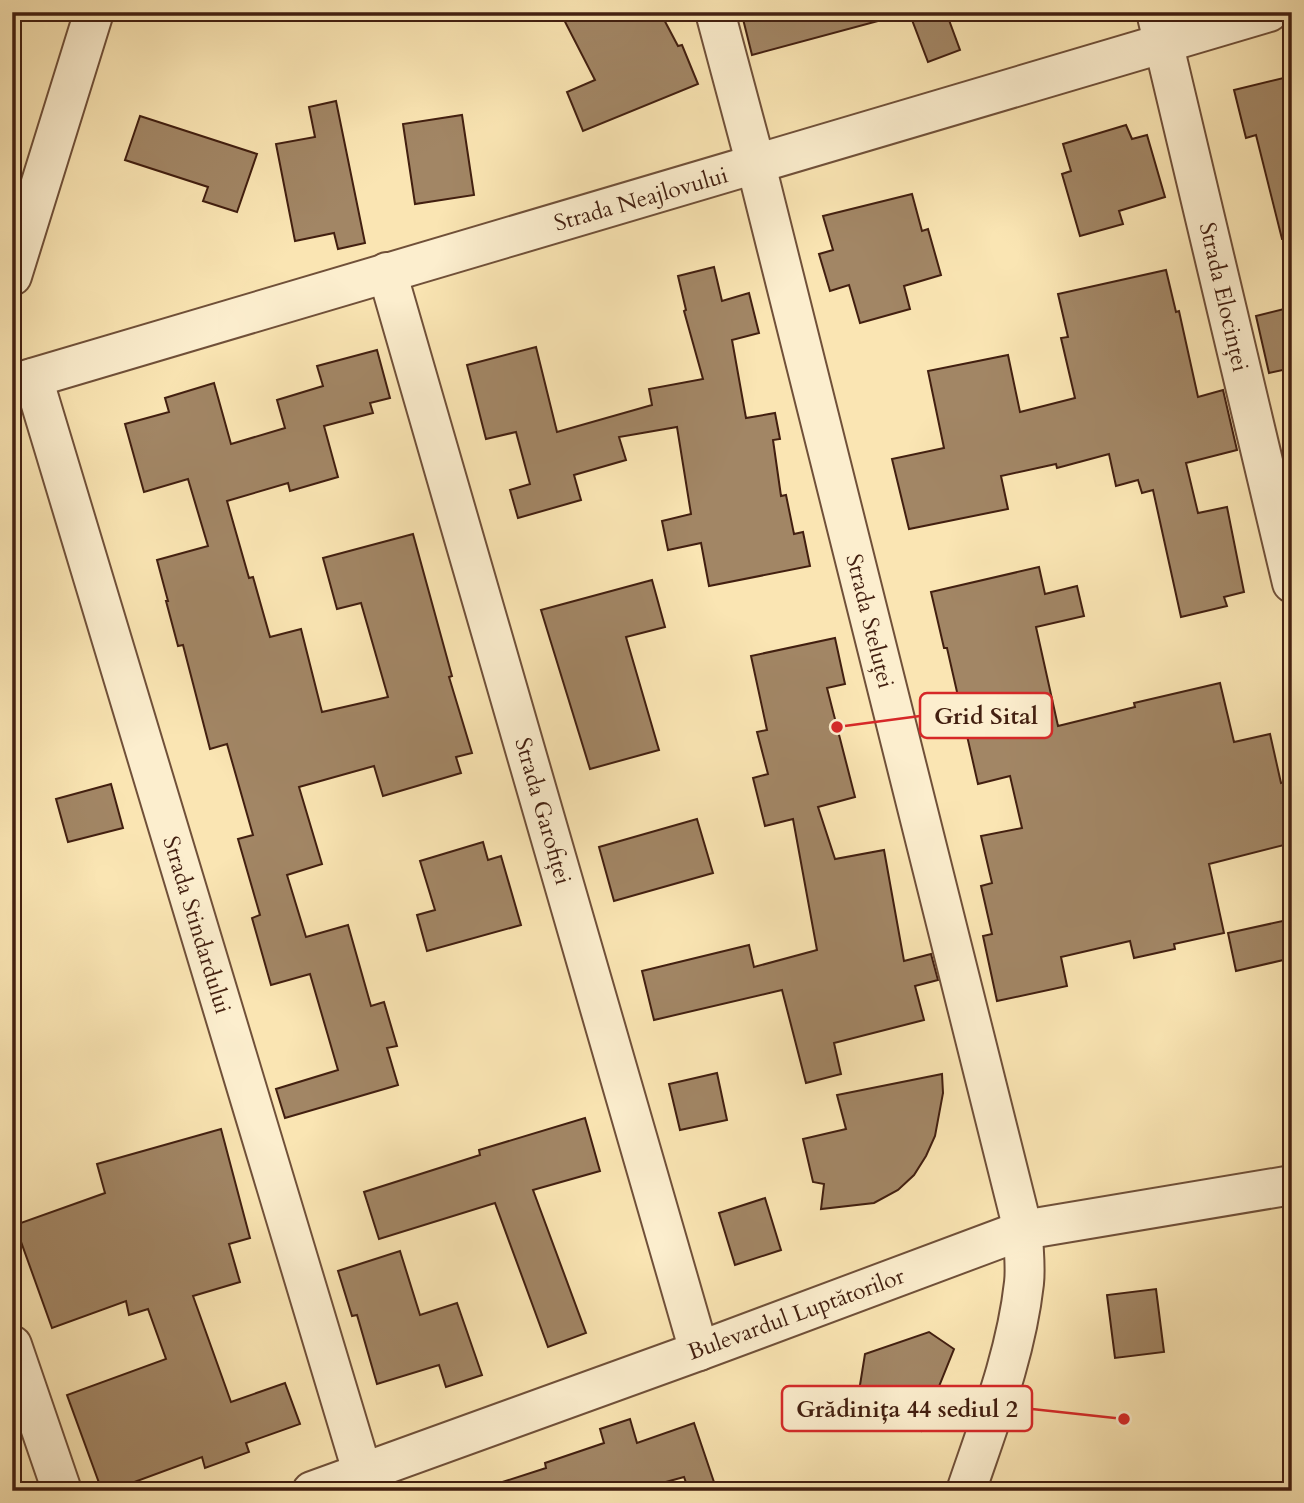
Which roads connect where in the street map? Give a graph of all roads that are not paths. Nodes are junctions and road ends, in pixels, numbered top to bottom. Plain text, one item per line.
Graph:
1 (94, 12) edge
2 (715, 12) edge
3 (1269, 12) edge
4 (1160, 28) edge
5 (757, 165) junction
6 (387, 272) junction
7 (12, 276) edge
8 (23, 381) edge
9 (1292, 583) edge
10 (1292, 1185) edge
11 (1023, 1230) junction
12 (12, 1345) edge
13 (699, 1351) junction
14 (365, 1482) edge
15 (62, 1491) edge
16 (312, 1491) edge
17 (966, 1491) edge

1 - 7 street
2 - 5 street, Strada Steluței
3 - 4 street, Strada Neajlovului
4 - 5 street, Strada Neajlovului
4 - 9 street, Strada Elocinței
5 - 6 street, Strada Neajlovului
5 - 11 street, Strada Steluței
6 - 8 street, Strada Neajlovului
6 - 13 street, Strada Garofiței
8 - 14 street, Strada Stindardului
10 - 11 street, Bulevardul Luptătorilor
11 - 13 street, Bulevardul Luptătorilor
11 - 17 street, Strada Steluței
12 - 15 street
13 - 14 street, Bulevardul Luptătorilor
14 - 16 street, Bulevardul Luptătorilor

